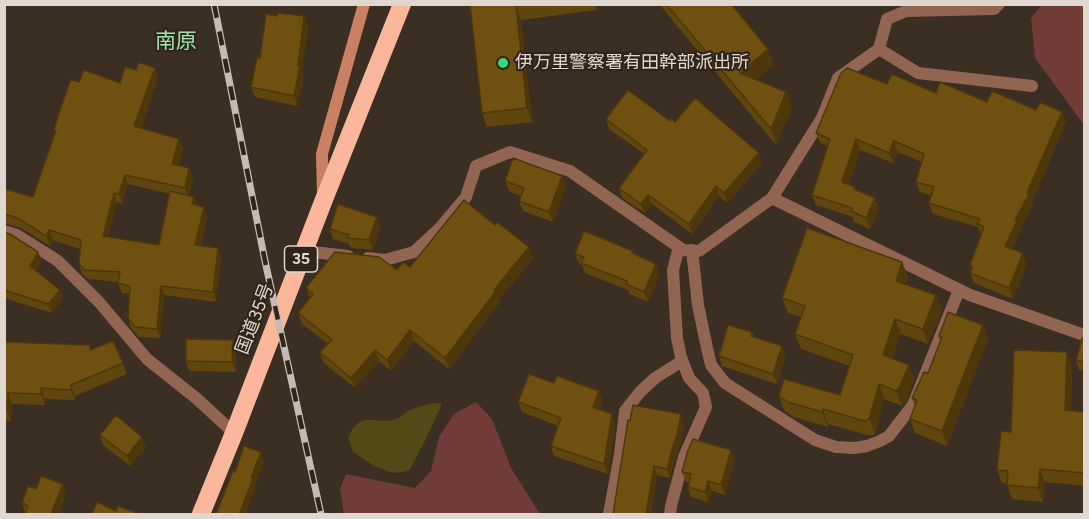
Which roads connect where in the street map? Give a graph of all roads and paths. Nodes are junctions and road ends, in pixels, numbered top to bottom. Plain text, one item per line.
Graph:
1 (364, 4) edge
2 (402, 4) edge
3 (999, 4) edge
4 (879, 49) junction
5 (1032, 86) dead end
6 (772, 198) junction
7 (323, 202) junction
8 (4, 231) edge
9 (679, 247) junction
10 (304, 250) junction
11 (692, 250) junction
12 (959, 290) junction
13 (1084, 335) edge
14 (682, 361) junction
15 (234, 433) junction
16 (201, 514) edge
17 (609, 514) edge
18 (670, 514) edge

1 - 7 street
2 - 7 highway, 国道35号 / 35
3 - 4 street
4 - 5 street
4 - 6 street
6 - 11 street
6 - 12 street
7 - 10 highway, 国道35号 / 35
8 - 15 street
9 - 10 street
9 - 11 street
9 - 14 street
10 - 15 highway, 国道35号 / 35
11 - 12 street
12 - 13 street
14 - 17 street
14 - 18 street
15 - 16 highway, 国道35号 / 35

